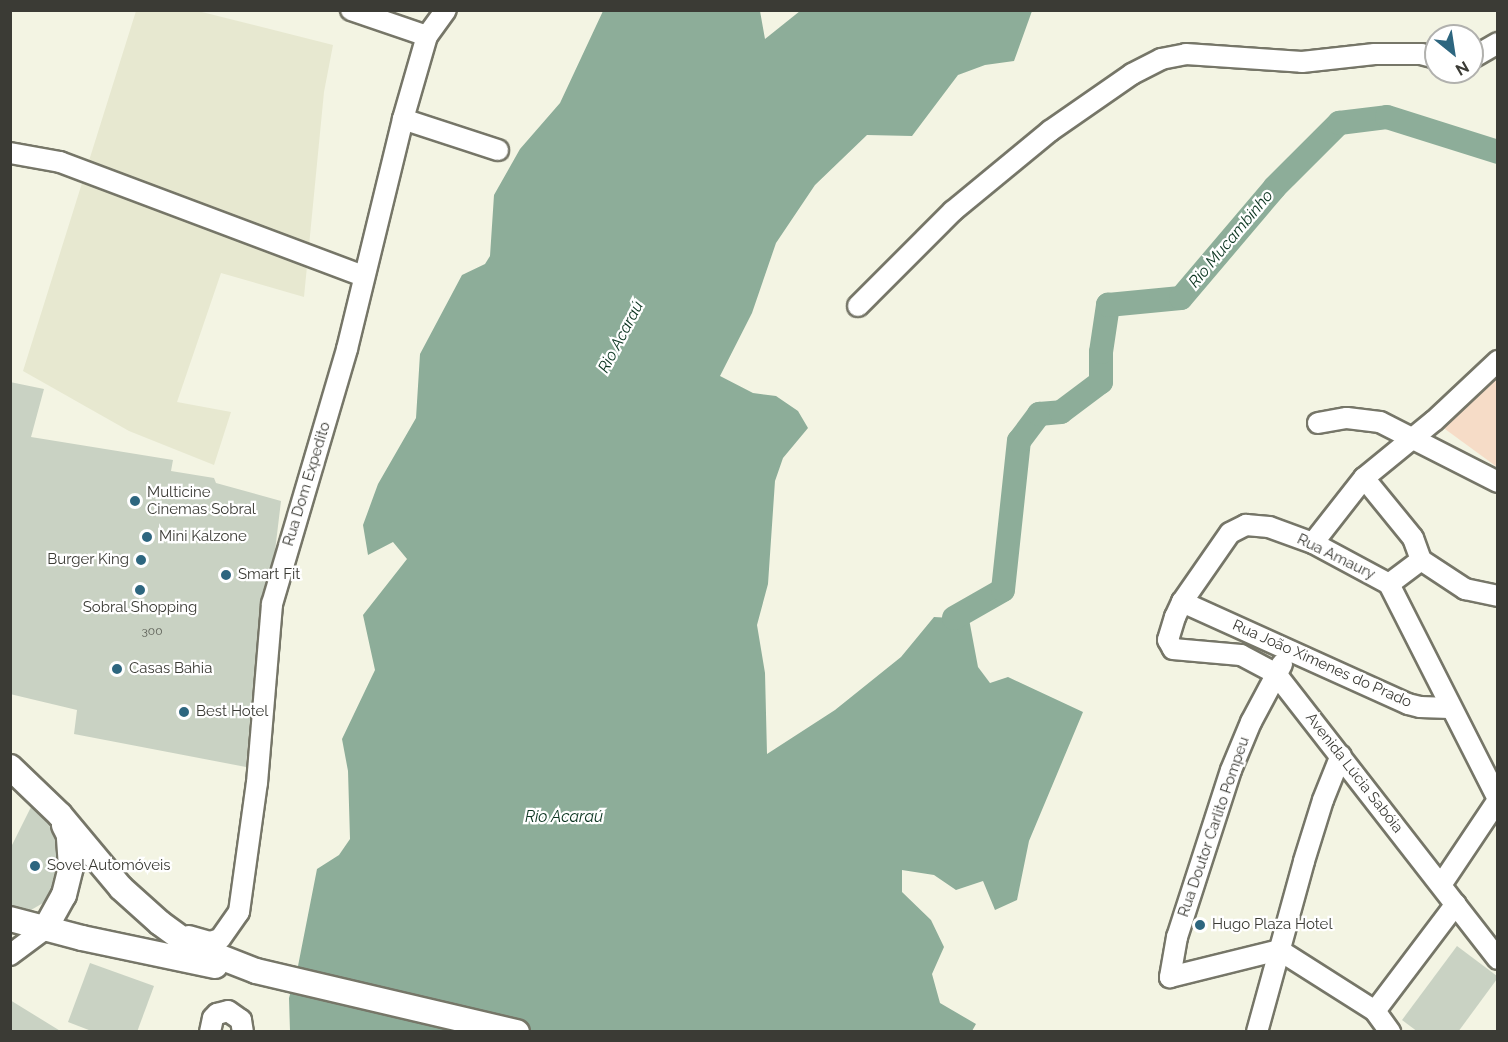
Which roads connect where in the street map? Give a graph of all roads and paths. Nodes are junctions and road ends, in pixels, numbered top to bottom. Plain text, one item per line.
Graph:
1 (351, 10) edge
2 (446, 10) edge
3 (427, 36) junction
4 (1497, 43) edge
5 (1484, 51) edge
6 (1424, 55) edge
7 (403, 119) junction
8 (498, 150) dead end
9 (10, 153) edge
10 (364, 276) junction
11 (858, 306) dead end
12 (1497, 361) edge
13 (1318, 423) dead end
14 (1414, 439) junction
15 (1364, 478) junction
16 (1497, 482) edge
17 (1313, 543) junction
18 (1421, 560) junction
19 (1389, 584) junction
20 (1497, 596) edge
21 (1182, 602) junction
22 (1290, 650) junction
23 (1276, 674) junction
24 (1450, 708) junction
25 (1341, 755) junction
26 (10, 766) edge
27 (1497, 799) edge
28 (60, 814) junction
29 (1441, 885) junction
30 (1456, 904) junction
31 (10, 919) edge
32 (160, 923) junction
33 (45, 928) junction
34 (1280, 950) junction
35 (10, 955) edge
36 (1497, 958) edge
37 (256, 971) junction
38 (1375, 1011) junction
39 (210, 1032) edge
40 (243, 1032) edge
41 (517, 1032) edge
42 (1257, 1032) edge
43 (1390, 1032) edge

1 - 3 street
2 - 3 street, Rua Dom Expedito
3 - 7 street, Rua Dom Expedito
4 - 5 street
6 - 11 street
7 - 8 street
7 - 10 street, Rua Dom Expedito
9 - 10 street
10 - 32 street, Rua Dom Expedito
12 - 14 street
13 - 14 street
14 - 15 street
14 - 16 street
15 - 17 street
15 - 18 street
17 - 19 street, Rua Amaury
17 - 21 street, Rua Amaury
18 - 19 street
18 - 20 street
19 - 24 street, Rua Amaury
21 - 22 street, Rua João Ximenes do Prado
21 - 23 street, Avenida Lúcia Sabóia
22 - 23 street, Rua Doutor Carlito Pompeu
22 - 24 street, Rua João Ximenes do Prado
23 - 25 street, Avenida Lúcia Sabóia
23 - 34 street, Rua Doutor Carlito Pompeu
24 - 27 street
25 - 29 street, Avenida Lúcia Sabóia
25 - 34 street
26 - 28 main road
27 - 29 street
28 - 32 main road
28 - 33 main road
29 - 30 street, Avenida Lúcia Sabóia
30 - 36 street, Avenida Lúcia Sabóia
30 - 38 street
31 - 33 main road
32 - 37 main road
33 - 35 street
33 - 37 main road
34 - 38 street
34 - 42 street
37 - 41 main road
38 - 43 street
39 - 40 street

